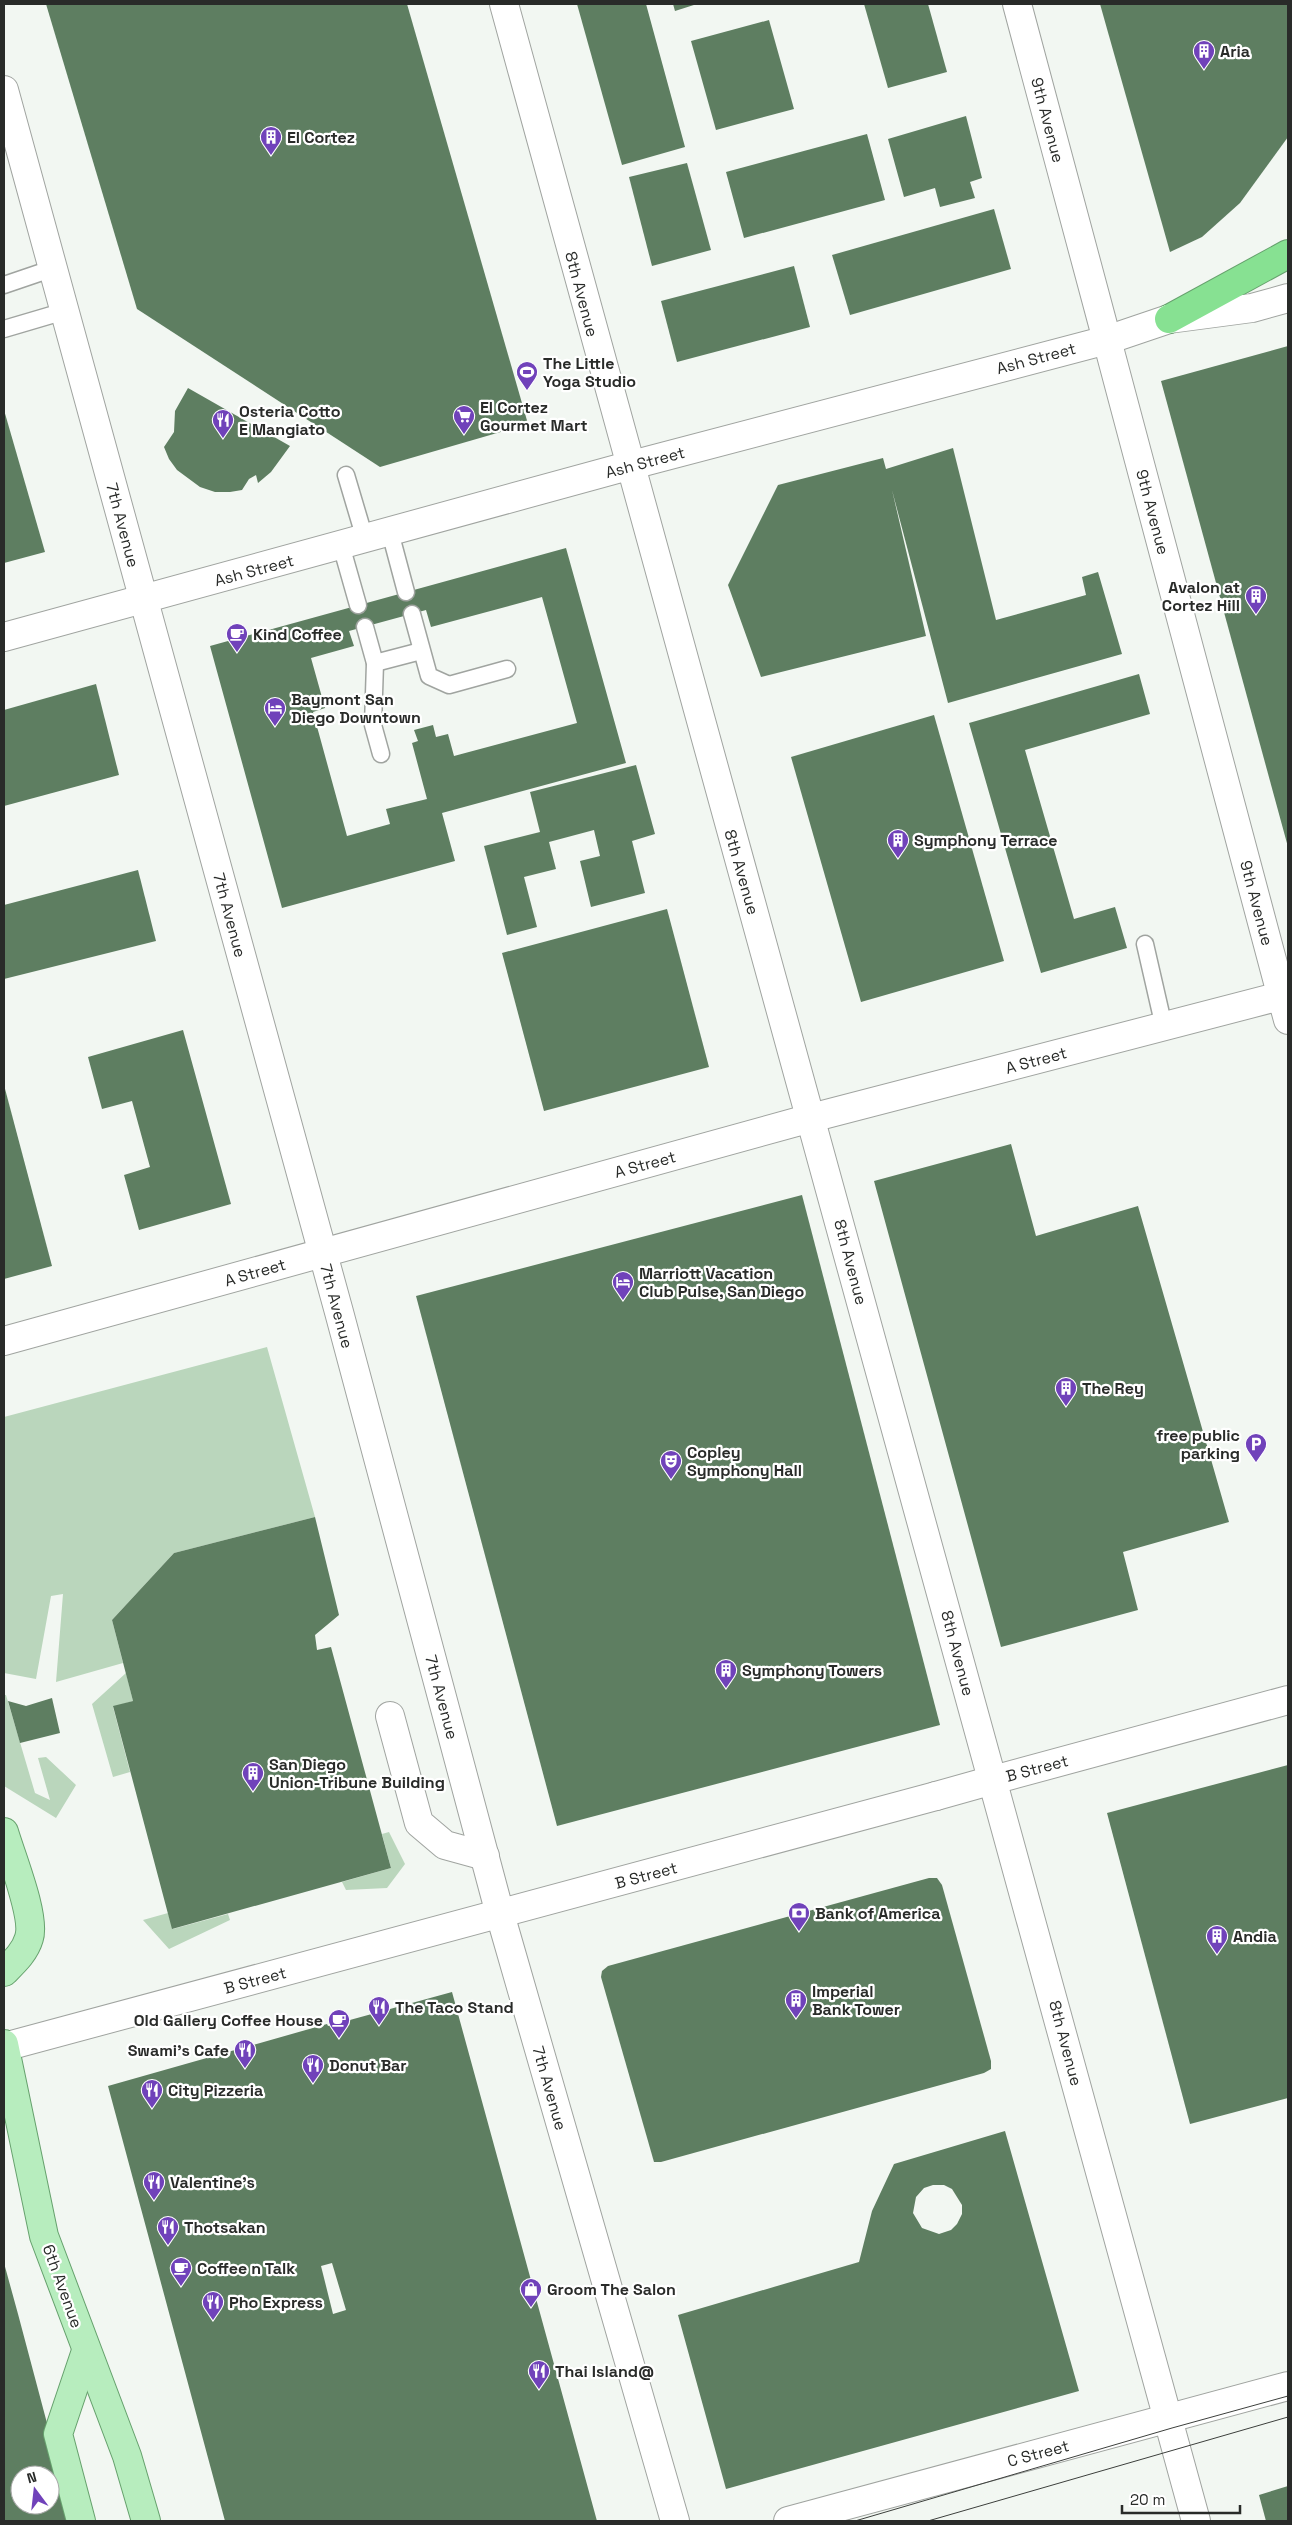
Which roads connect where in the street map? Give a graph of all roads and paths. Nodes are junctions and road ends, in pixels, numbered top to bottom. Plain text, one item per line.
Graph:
1 (504, 4) edge
2 (1017, 4) edge
3 (4, 90) edge
4 (1288, 254) edge
5 (51, 268) junction
6 (4, 285) edge
7 (1288, 298) edge
8 (65, 311) junction
9 (1169, 320) junction
10 (4, 329) edge
11 (1107, 340) junction
12 (628, 466) junction
13 (346, 475) dead end
14 (365, 539) junction
15 (406, 592) dead end
16 (144, 600) junction
17 (358, 605) dead end
18 (412, 614) dead end
19 (365, 626) dead end
20 (4, 637) edge
21 (421, 651) junction
22 (375, 663) junction
23 (507, 669) dead end
24 (381, 754) dead end
25 (1145, 944) dead end
26 (1286, 1003) edge
27 (1164, 1027) junction
28 (812, 1118) junction
29 (323, 1253) junction
30 (4, 1341) edge
31 (1288, 1700) edge
32 (390, 1716) dead end
33 (993, 1780) junction
34 (4, 1832) edge
35 (485, 1856) junction
36 (500, 1914) junction
37 (4, 1972) edge
38 (4, 2046) edge
39 (86, 2351) junction
40 (1288, 2386) edge
41 (1168, 2417) junction
42 (82, 2521) edge
43 (146, 2521) edge
44 (674, 2521) edge
45 (788, 2521) edge
46 (1196, 2521) edge

1 - 12 street, 8th Avenue
2 - 11 street, 9th Avenue
3 - 5 street, 7th Avenue
4 - 9 highway
5 - 6 lane
5 - 8 street, 7th Avenue
7 - 9 street, Ash Street
8 - 10 lane
8 - 16 street, 7th Avenue
9 - 11 street, Ash Street
11 - 12 street, Ash Street
11 - 26 street, 9th Avenue
12 - 14 street, Ash Street
12 - 28 street, 8th Avenue
13 - 14 lane
14 - 15 lane
14 - 16 street, Ash Street
14 - 17 lane
16 - 20 street, Ash Street
16 - 29 street, 7th Avenue
18 - 21 lane
19 - 22 lane
21 - 22 lane
21 - 23 lane
22 - 24 lane
25 - 27 lane
26 - 27 street, A Street
27 - 28 street, A Street
28 - 29 street, A Street
28 - 33 street, 8th Avenue
29 - 30 street, A Street
29 - 35 street, 7th Avenue
31 - 33 street, B Street
32 - 35 street
33 - 36 street, B Street
33 - 41 street, 8th Avenue
34 - 37 main road
35 - 36 street, 7th Avenue
36 - 38 street, B Street
36 - 44 street, 7th Avenue
38 - 39 main road, 6th Avenue
39 - 42 main road
39 - 43 main road, 6th Avenue
40 - 41 street, C Street
41 - 45 street, C Street
41 - 46 street, 8th Avenue

